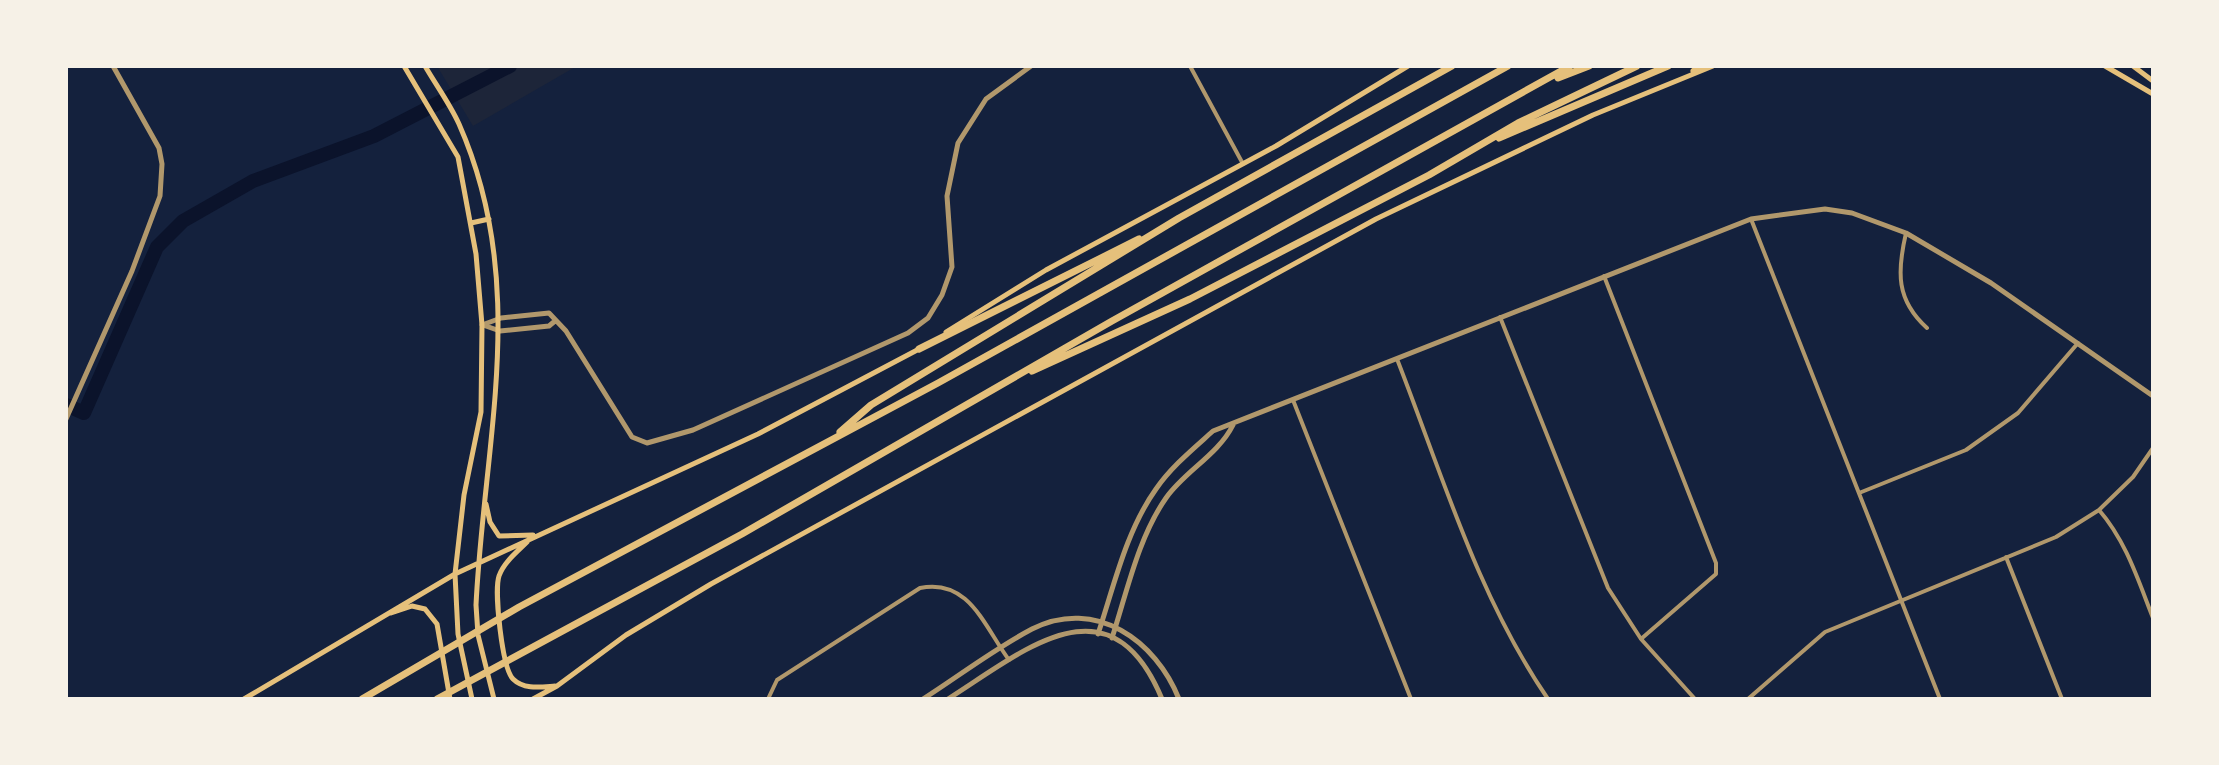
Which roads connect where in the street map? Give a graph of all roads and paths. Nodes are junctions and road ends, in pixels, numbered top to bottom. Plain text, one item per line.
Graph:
1 (113, 66) edge
2 (404, 66) edge
3 (425, 66) edge
4 (1031, 66) edge
5 (1190, 66) edge
6 (1408, 66) edge
7 (1452, 66) edge
8 (1508, 66) edge
9 (1570, 66) edge
10 (1589, 66) edge
11 (1637, 66) edge
12 (1668, 66) edge
13 (1703, 66) edge
14 (1713, 66) edge
15 (2105, 66) edge
16 (2133, 66) edge
17 (1694, 71) junction
18 (2153, 81) edge
19 (1537, 86) junction
20 (2153, 94) edge
21 (1489, 141) junction
22 (1243, 164) junction
23 (489, 219) junction
24 (1751, 219) junction
25 (471, 223) junction
26 (1160, 230) junction
27 (1906, 233) junction
28 (1604, 276) junction
29 (1500, 317) junction
30 (501, 318) junction
31 (555, 321) junction
32 (482, 325) junction
33 (1927, 328) dead end
34 (500, 331) junction
35 (2078, 343) junction
36 (919, 349) junction
37 (1396, 357) junction
38 (1014, 377) junction
39 (2153, 396) edge
40 (1292, 398) junction
41 (66, 419) edge
42 (1233, 424) junction
43 (826, 443) junction
44 (2153, 448) edge
45 (1859, 493) junction
46 (485, 495) junction
47 (2099, 510) junction
48 (1136, 525) junction
49 (1148, 532) junction
50 (542, 534) junction
51 (530, 539) junction
52 (2006, 557) junction
53 (478, 562) junction
54 (455, 574) junction
55 (1900, 600) junction
56 (381, 617) junction
57 (2153, 618) edge
58 (1102, 622) junction
59 (1115, 626) junction
60 (1098, 634) junction
61 (1112, 638) junction
62 (1641, 639) junction
63 (1001, 649) junction
64 (1009, 660) junction
65 (557, 686) junction
66 (439, 698) edge
67 (244, 699) edge
68 (359, 699) edge
69 (450, 699) edge
70 (472, 699) edge
71 (494, 699) edge
72 (535, 699) edge
73 (768, 699) edge
74 (923, 699) edge
75 (948, 699) edge
76 (1162, 699) edge
77 (1179, 699) edge
78 (1411, 699) edge
79 (1548, 699) edge
80 (1695, 699) edge
81 (1748, 699) edge
82 (1940, 699) edge
83 (2062, 699) edge

1 - 41 street
2 - 25 main road
3 - 23 main road
4 - 31 street
5 - 22 street
6 - 22 main road
7 - 26 highway
8 - 43 highway
9 - 19 highway
10 - 19 highway
11 - 21 highway
12 - 21 highway
13 - 17 highway
14 - 17 main road
15 - 20 main road
16 - 18 main road
17 - 65 main road
19 - 38 highway
21 - 38 highway
22 - 36 main road
23 - 25 main road
23 - 30 main road
24 - 27 street
24 - 28 street
24 - 45 street
25 - 32 main road
26 - 36 highway
26 - 43 highway
27 - 33 street
27 - 35 street
28 - 29 street
28 - 62 street
29 - 37 street
29 - 62 street
30 - 31 street
30 - 32 street
30 - 34 main road
31 - 34 street
32 - 34 street
32 - 54 main road
34 - 46 main road
35 - 39 street
35 - 45 street
36 - 50 main road
37 - 40 street
37 - 79 street
38 - 66 highway
40 - 42 street
40 - 78 street
42 - 48 street
42 - 49 street
43 - 68 highway
44 - 47 street
45 - 55 street
46 - 50 main road
46 - 53 main road
47 - 52 street
47 - 57 street
48 - 49 street
48 - 58 street
49 - 59 street
50 - 51 main road
51 - 53 main road
51 - 65 main road
52 - 55 street
52 - 83 street
53 - 54 main road
53 - 71 main road
54 - 56 main road
54 - 70 main road
55 - 81 street
55 - 82 street
56 - 67 main road
56 - 69 main road
58 - 59 street
58 - 60 street
58 - 63 street
59 - 61 street
59 - 77 street
60 - 61 street
60 - 64 street
61 - 76 street
62 - 80 street
63 - 64 street
63 - 73 street
63 - 74 street
64 - 75 street
65 - 72 main road

